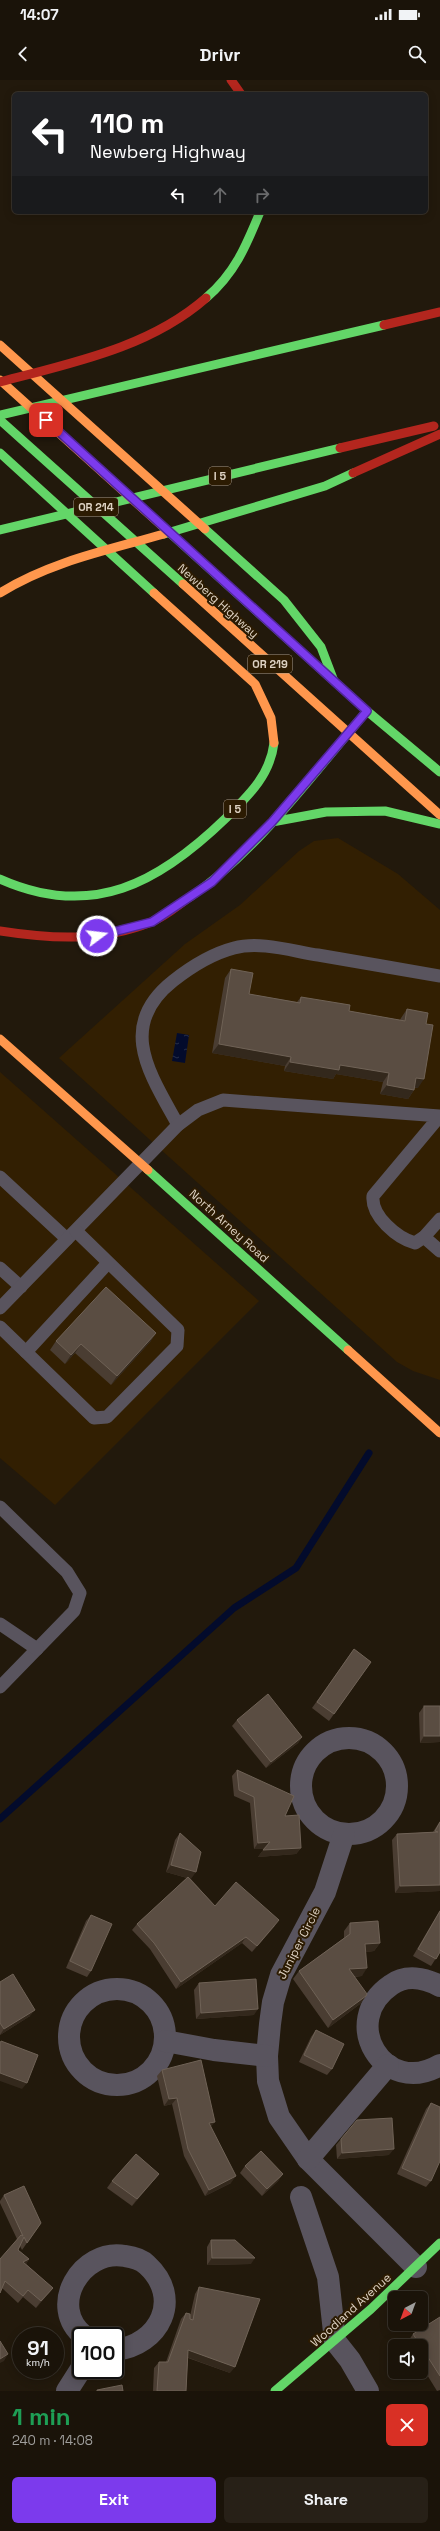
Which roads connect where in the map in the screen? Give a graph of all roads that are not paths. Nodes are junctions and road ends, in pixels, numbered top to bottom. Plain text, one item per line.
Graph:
1 (231, 80) edge
2 (240, 92) edge
3 (259, 214) edge
4 (440, 312) edge
5 (0, 344) edge
6 (0, 381) edge
7 (0, 415) edge
8 (0, 420) edge
9 (440, 424) edge
10 (440, 434) edge
11 (0, 453) edge
12 (0, 530) edge
13 (227, 584) joint
14 (0, 593) edge
15 (191, 593) joint
16 (334, 681) junction
17 (367, 711) junction
18 (348, 734) junction
19 (440, 772) edge
20 (440, 815) edge
21 (272, 822) junction
22 (440, 824) edge
23 (0, 879) edge
24 (0, 931) edge
25 (440, 976) edge
26 (0, 1039) edge
27 (440, 1116) edge
28 (178, 1125) junction
29 (142, 1164) junction
30 (0, 1177) edge
31 (440, 1219) edge
32 (72, 1235) junction
33 (424, 1237) junction
34 (440, 1251) edge
35 (108, 1263) junction
36 (0, 1268) edge
37 (21, 1287) junction
38 (0, 1308) edge
39 (0, 1327) edge
40 (26, 1352) junction
41 (440, 1433) edge
42 (0, 1507) edge
43 (0, 1624) edge
44 (37, 1649) junction
45 (0, 1687) edge
46 (344, 1834) junction
47 (440, 1986) edge
48 (165, 2041) junction
49 (267, 2056) junction
50 (388, 2065) junction
51 (440, 2065) edge
52 (308, 2159) junction
53 (301, 2197) dead end
54 (440, 2242) edge
55 (416, 2267) junction
56 (78, 2327) edge
57 (335, 2342) junction
58 (124, 2349) edge
59 (75, 2379) edge
60 (67, 2391) edge
61 (275, 2391) edge
62 (368, 2391) edge

1 - 2 main road
3 - 6 main road
4 - 7 main road
5 - 16 main road
6 - 13 main road, Newberg Highway / OR 214
8 - 15 main road, Newberg Highway / OR 214
9 - 12 main road, I 5
10 - 14 main road
11 - 23 main road, I 5
13 - 16 main road, Newberg Highway / OR 219
15 - 18 main road, Newberg Highway / OR 219
16 - 17 main road, Newberg Highway / OR 219
17 - 18 main road
17 - 19 main road, Newberg Highway / OR 219
18 - 20 main road, Newberg Highway / OR 219
18 - 21 main road
21 - 22 main road
21 - 24 main road
25 - 28 lane
26 - 29 main road, North Arney Road
27 - 28 lane
27 - 33 lane
28 - 29 lane
29 - 32 lane
29 - 41 main road, North Arney Road
30 - 32 lane
31 - 33 lane
32 - 35 lane
32 - 37 lane
33 - 34 lane
35 - 40 lane
35 - 40 lane
36 - 37 lane
37 - 38 lane
39 - 40 lane
42 - 44 lane
43 - 44 lane
44 - 45 lane
46 - 46 street
46 - 49 street, Juniper Circle
47 - 50 street
48 - 48 street
48 - 49 street
49 - 52 street, Juniper Circle
50 - 51 street
50 - 52 street
52 - 55 street, Juniper Circle
53 - 57 street
54 - 55 main road, Woodland Avenue
55 - 57 main road, Woodland Avenue
56 - 58 street
57 - 61 main road, Woodland Avenue
57 - 62 street
59 - 60 street

